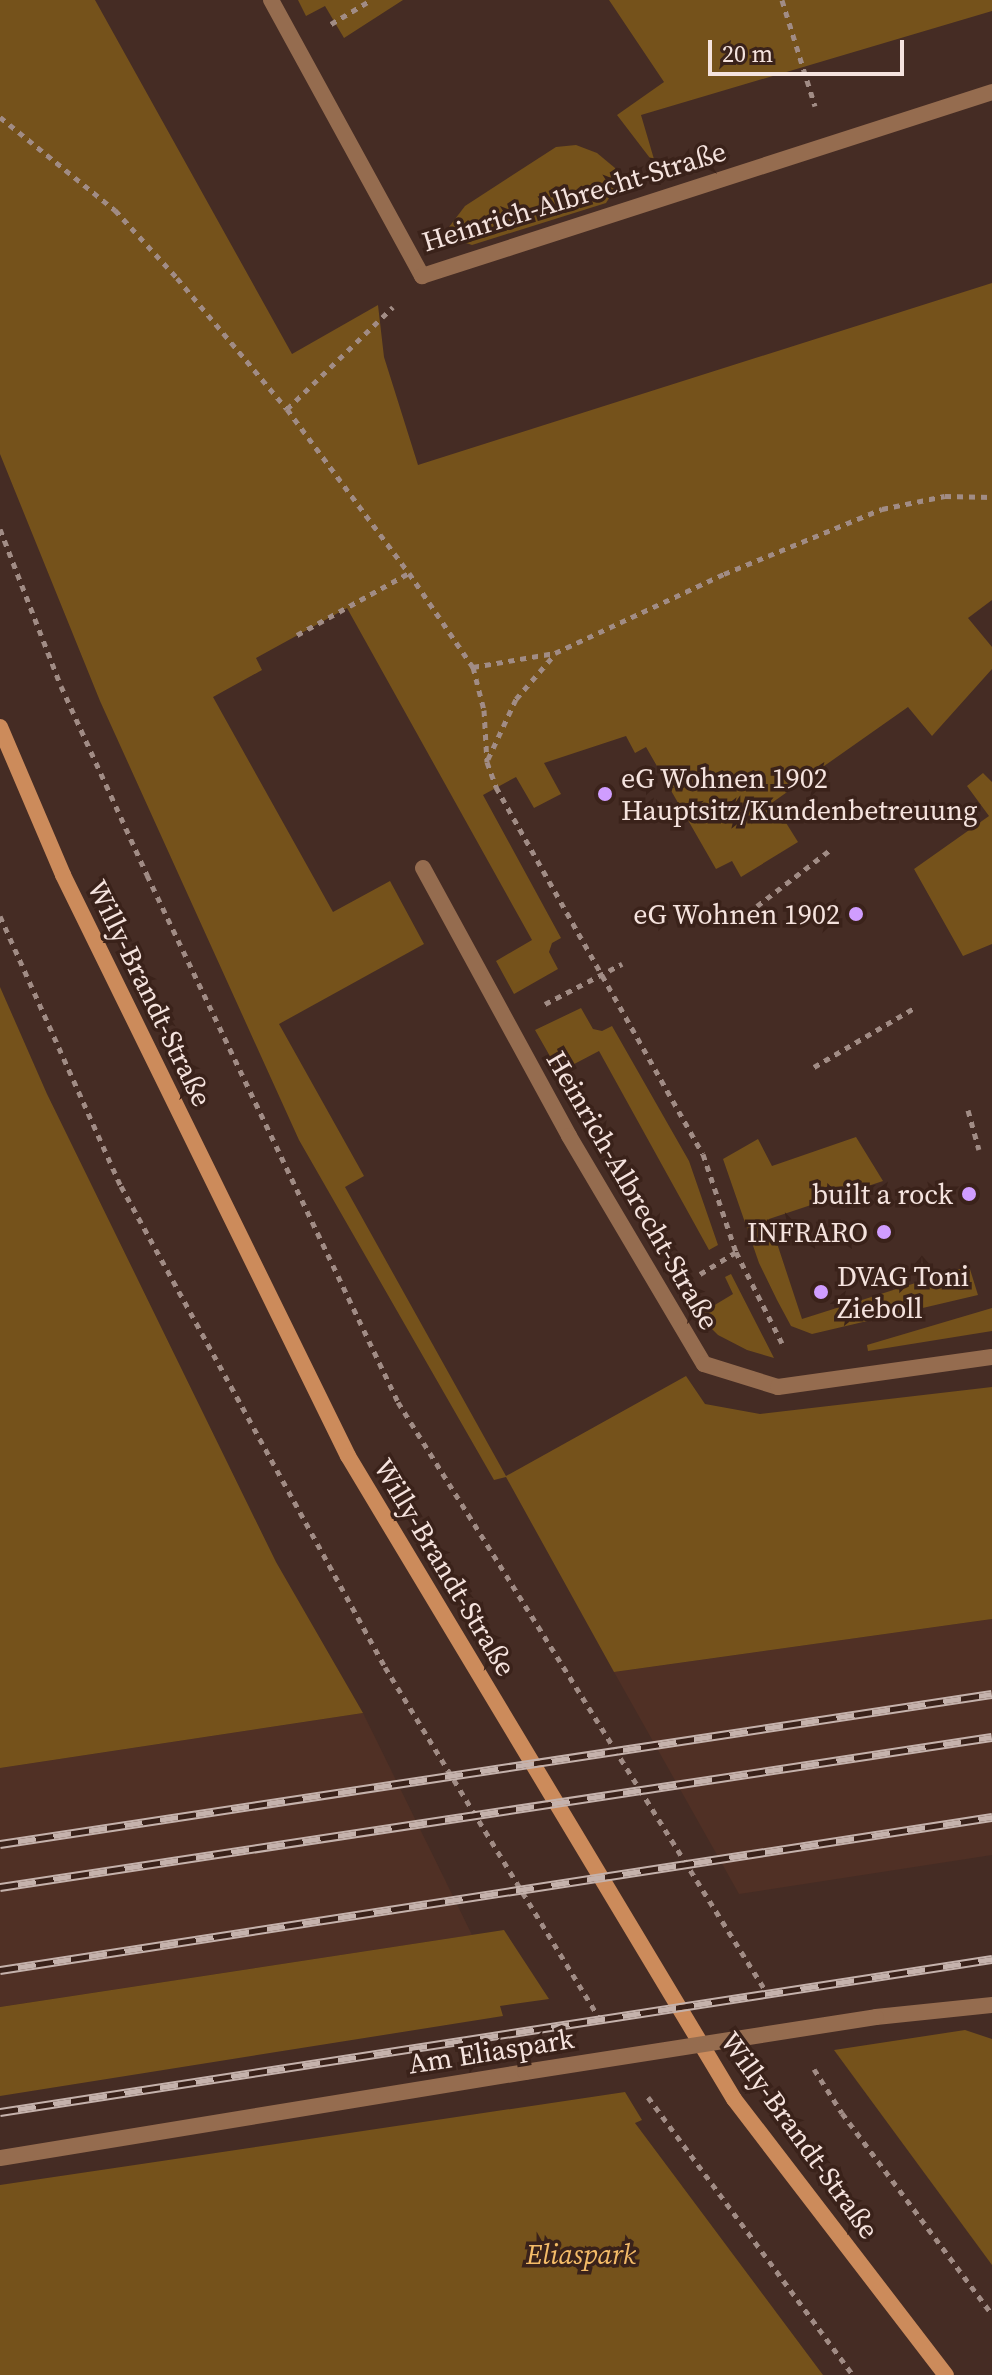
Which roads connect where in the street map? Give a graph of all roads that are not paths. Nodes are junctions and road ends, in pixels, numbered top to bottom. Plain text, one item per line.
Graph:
1 (271, 0) edge
2 (992, 92) edge
3 (0, 727) edge
4 (423, 868) dead end
5 (992, 1357) edge
6 (992, 2005) edge
7 (0, 2158) edge
8 (946, 2375) edge

1 - 2 street, Heinrich-Albrecht-Straße
3 - 8 main road, Willy-Brandt-Straße
4 - 5 street, Heinrich-Albrecht-Straße
6 - 7 street, Am Eliaspark, bridge

